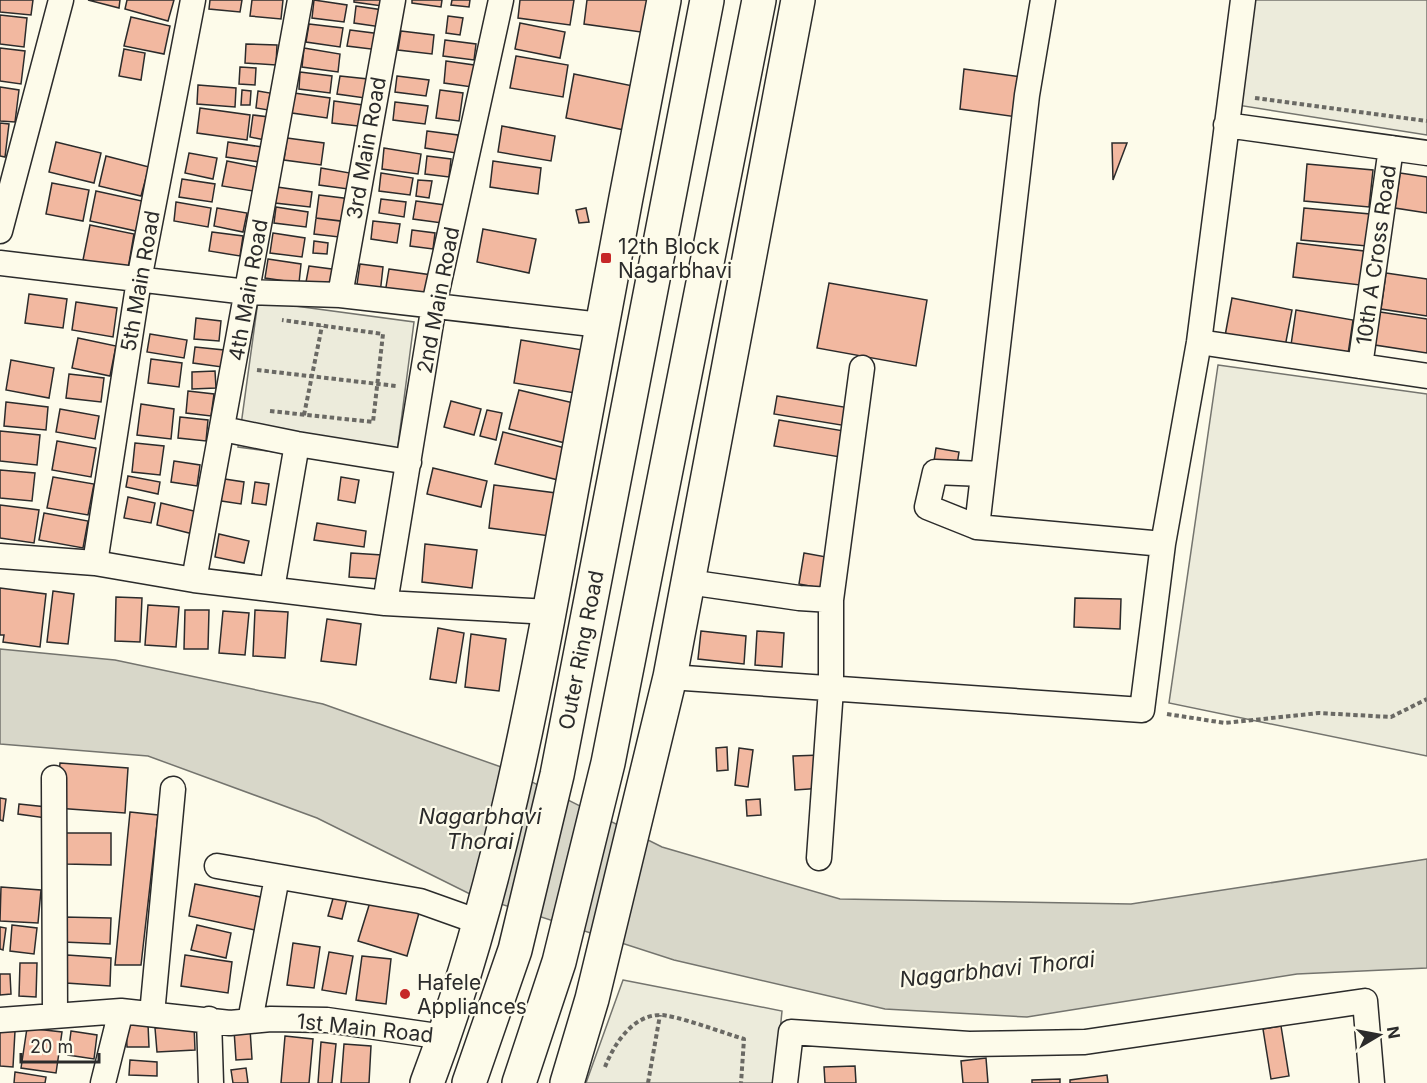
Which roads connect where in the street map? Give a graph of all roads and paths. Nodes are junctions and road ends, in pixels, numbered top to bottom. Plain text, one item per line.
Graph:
1 (61, 0) edge
2 (193, 0) edge
3 (300, 0) edge
4 (393, 0) edge
5 (501, 0) edge
6 (664, 0) edge
7 (707, 0) edge
8 (759, 0) edge
9 (798, 0) edge
10 (1043, 0) edge
11 (1243, 0) edge
12 (1252, 98) dead end
13 (1427, 121) edge
14 (1226, 125) junction
15 (1391, 148) junction
16 (1427, 153) edge
17 (0, 231) edge
18 (0, 263) edge
19 (139, 280) junction
20 (247, 292) junction
21 (340, 295) junction
22 (434, 305) junction
23 (323, 318) dead end
24 (275, 319) dead end
25 (602, 325) junction
26 (322, 326) junction
27 (1199, 342) junction
28 (1360, 366) junction
29 (862, 368) dead end
30 (249, 369) dead end
31 (1427, 376) edge
32 (313, 377) junction
33 (377, 384) junction
34 (405, 388) dead end
35 (259, 410) dead end
36 (304, 414) junction
37 (223, 429) junction
38 (297, 444) junction
39 (409, 462) junction
40 (983, 474) junction
41 (977, 527) junction
42 (1163, 544) junction
43 (0, 556) edge
44 (95, 563) junction
45 (194, 580) junction
46 (688, 582) junction
47 (272, 589) junction
48 (831, 600) junction
49 (385, 603) junction
50 (549, 612) junction
51 (670, 677) junction
52 (831, 689) junction
53 (1427, 699) edge
54 (1142, 710) junction
55 (54, 778) dead end
56 (172, 789) dead end
57 (819, 858) dead end
58 (217, 866) dead end
59 (277, 877) junction
60 (482, 912) junction
61 (121, 1011) junction
62 (152, 1014) junction
63 (660, 1015) junction
64 (55, 1016) junction
65 (209, 1019) junction
66 (0, 1020) edge
67 (250, 1021) junction
68 (444, 1037) junction
69 (602, 1073) dead end
70 (1368, 1082) edge
71 (104, 1083) edge
72 (211, 1083) edge
73 (427, 1083) edge
74 (469, 1083) edge
75 (519, 1083) edge
76 (567, 1083) edge
77 (648, 1083) edge
78 (741, 1083) edge
79 (785, 1083) edge

1 - 17 street
2 - 19 street, 5th Main Road
3 - 20 street, 4th Main Road
4 - 21 street, 3rd Main Road
5 - 22 street, 2nd Main Road
6 - 25 main road
7 - 74 main road, Outer Ring Road
8 - 75 main road
9 - 46 main road
10 - 40 street
11 - 14 street
12 - 13 path
14 - 15 street, 10th A Cross Road
14 - 27 street
15 - 16 street
15 - 28 street, 10th A Cross Road
18 - 19 street
19 - 20 street
19 - 44 street, 5th Main Road
20 - 21 street
20 - 37 street, 4th Main Road
21 - 22 street
22 - 25 street
22 - 39 street, 2nd Main Road
23 - 26 path
24 - 26 path
25 - 50 main road
26 - 32 path
26 - 33 path
27 - 28 street, 10th A Cross Road
27 - 42 street
28 - 31 street
29 - 48 street
30 - 32 path
32 - 33 path
32 - 36 path
33 - 34 path
33 - 36 path
35 - 36 path
36 - 38 path
37 - 38 street
37 - 45 street, 4th Main Road
38 - 39 street
38 - 47 street
39 - 49 street, 2nd Main Road
40 - 41 street
40 - 41 street
41 - 42 street
42 - 54 street
43 - 44 street
44 - 45 street
45 - 47 street
46 - 48 street
46 - 51 main road
47 - 49 street
48 - 52 street
49 - 50 street
50 - 60 main road
51 - 52 street
51 - 76 main road
52 - 54 street
52 - 57 street
53 - 54 path
55 - 64 street
56 - 62 street
58 - 59 street
59 - 60 street
59 - 67 street
60 - 68 main road
61 - 62 street, 1st Main Road
61 - 64 street, 1st Main Road
61 - 71 street
62 - 65 street, 1st Main Road
63 - 69 path
63 - 77 path
63 - 78 path
64 - 66 street, 1st Main Road
65 - 67 street, 1st Main Road
65 - 72 street
67 - 68 street, 1st Main Road
68 - 73 main road
70 - 79 street

